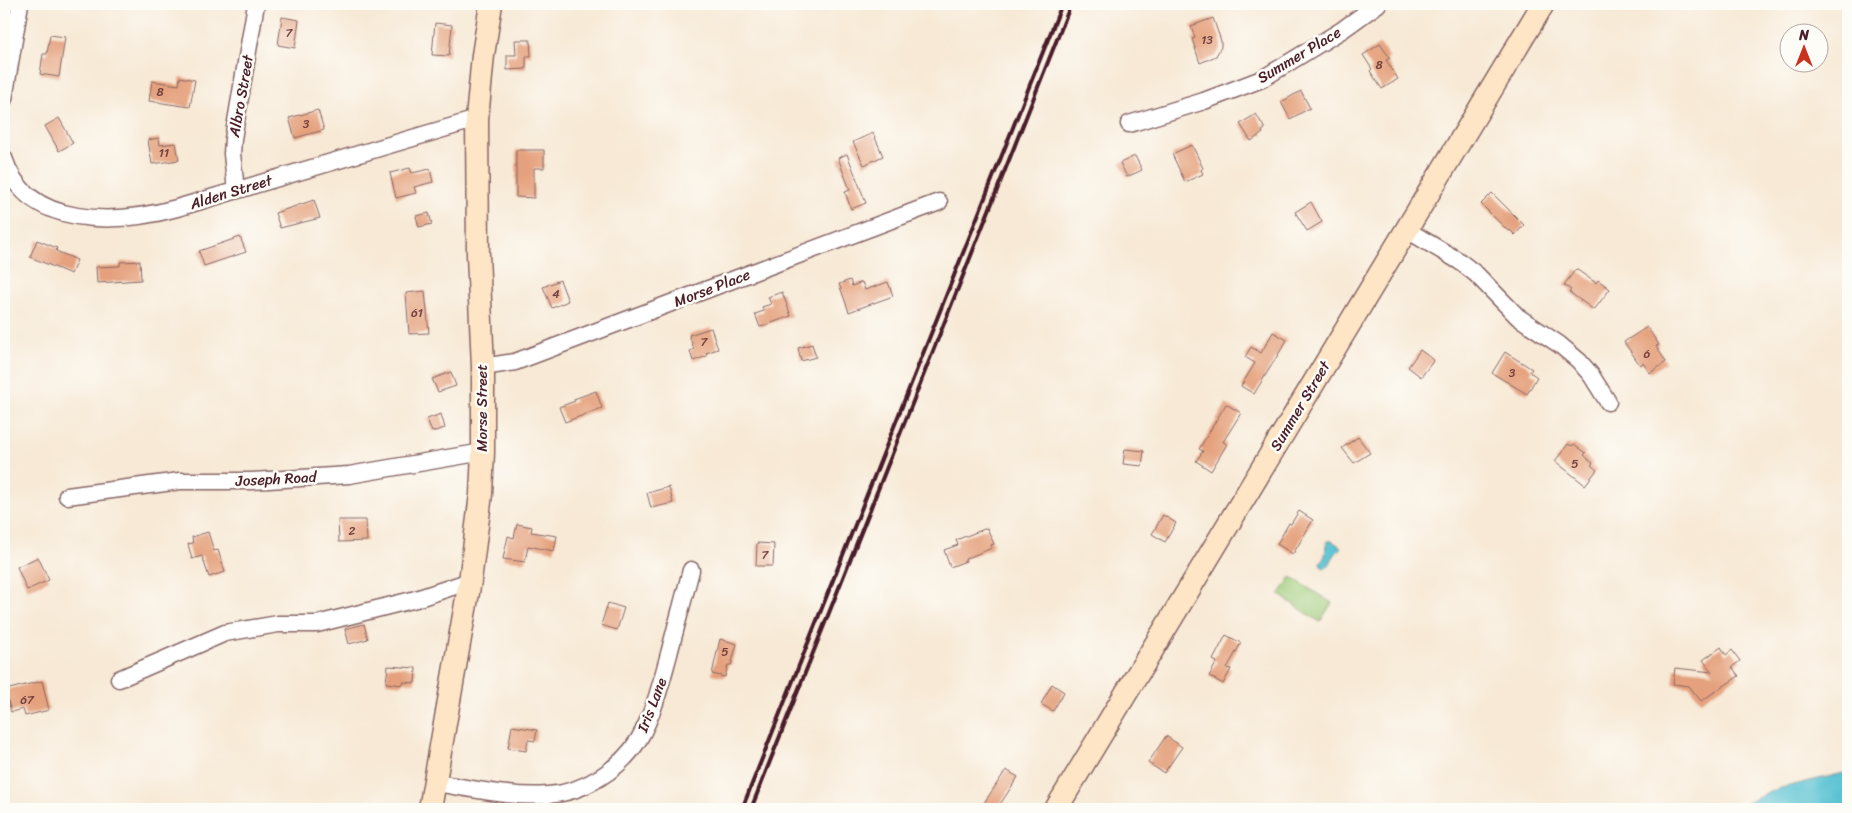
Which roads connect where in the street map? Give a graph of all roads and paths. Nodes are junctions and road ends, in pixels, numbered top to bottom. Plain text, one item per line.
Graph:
1 (20, 4) edge
2 (256, 4) edge
3 (491, 4) edge
4 (1378, 4) edge
5 (1543, 4) edge
6 (4, 99) edge
7 (478, 119) junction
8 (1129, 124) dead end
9 (4, 158) edge
10 (236, 190) junction
11 (939, 202) dead end
12 (1407, 230) junction
13 (483, 367) junction
14 (1608, 402) dead end
15 (483, 452) junction
16 (67, 496) dead end
17 (691, 570) dead end
18 (470, 581) junction
19 (119, 679) dead end
20 (435, 783) junction
21 (430, 809) edge
22 (1056, 809) edge

1 - 6 street
2 - 10 street, Albro Street
3 - 7 main road, Morse Street
4 - 8 street, Summer Place
5 - 12 main road, Summer Street
7 - 10 street, Alden Street
7 - 13 main road, Morse Street
9 - 10 street, Alden Street
11 - 13 street, Morse Place
12 - 14 street
12 - 22 main road, Summer Street
13 - 15 main road, Morse Street
15 - 16 street, Joseph Road
15 - 18 main road, Morse Street
17 - 20 street, Iris Lane
18 - 19 street
18 - 20 main road, Morse Street
20 - 21 main road, Morse Street

